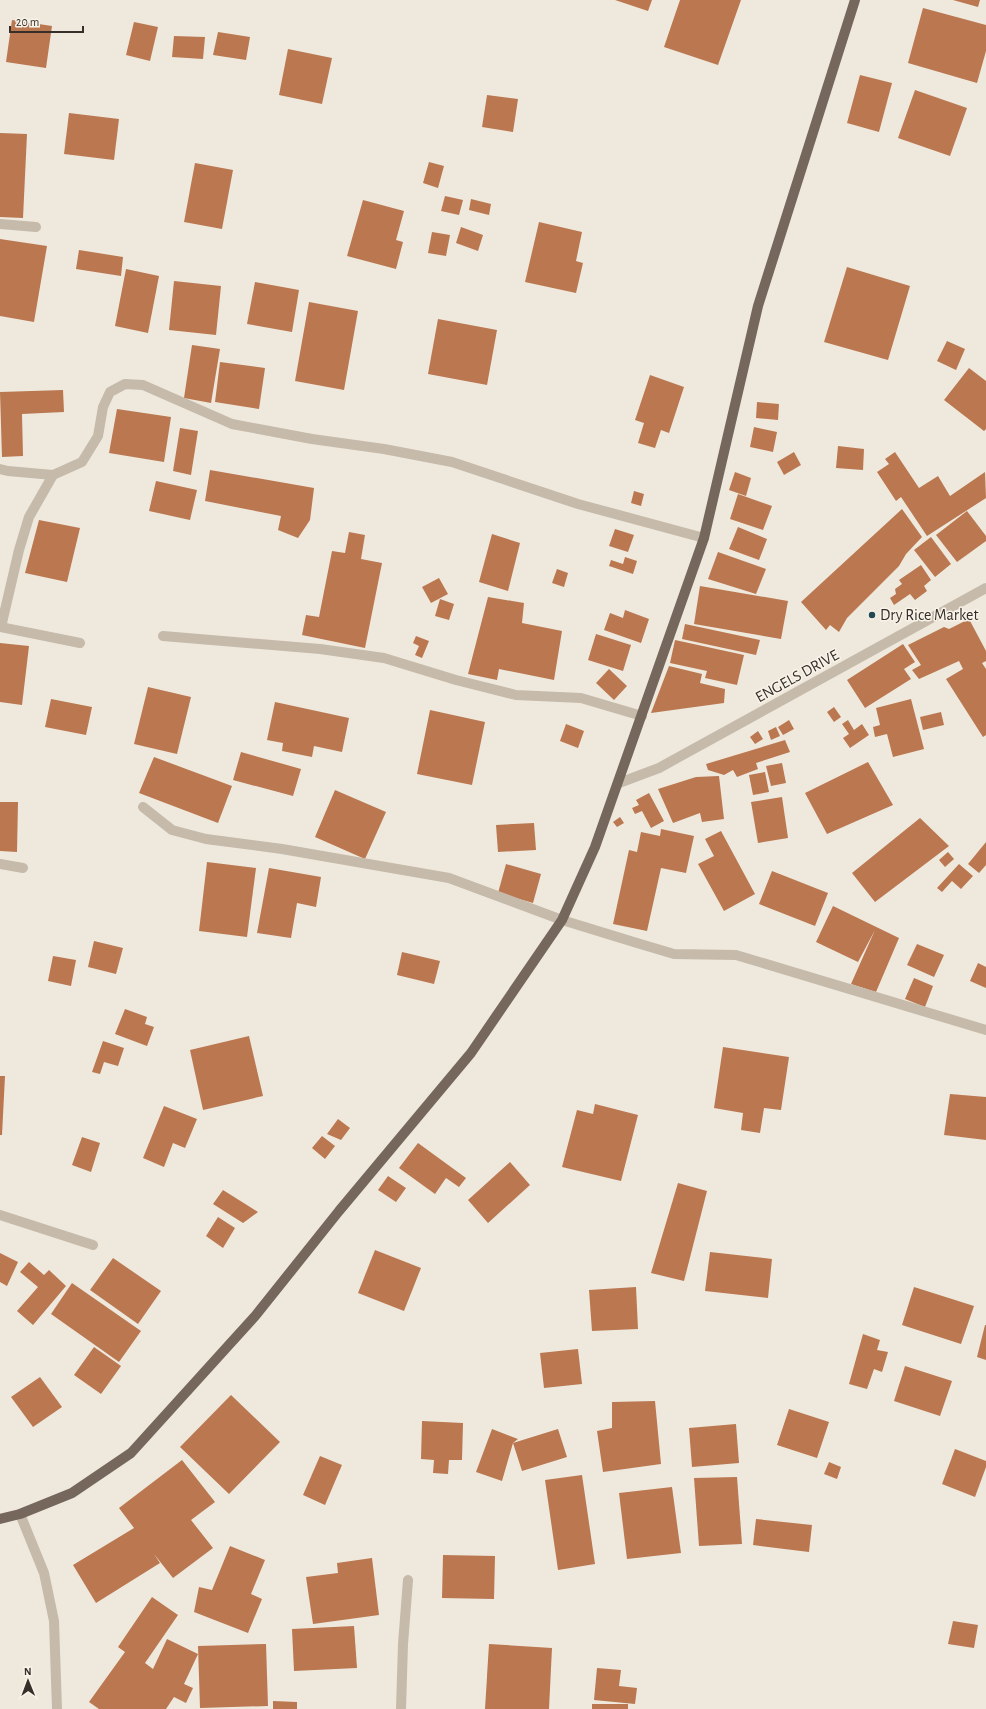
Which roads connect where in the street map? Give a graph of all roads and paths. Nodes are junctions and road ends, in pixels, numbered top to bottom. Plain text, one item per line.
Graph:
1 (855, 0) edge
2 (0, 224) edge
3 (36, 227) dead end
4 (0, 469) edge
5 (53, 476) junction
6 (704, 538) junction
7 (986, 588) edge
8 (0, 627) edge
9 (163, 636) dead end
10 (80, 643) dead end
11 (642, 716) junction
12 (619, 782) junction
13 (143, 808) dead end
14 (0, 864) edge
15 (23, 868) dead end
16 (562, 920) junction
17 (986, 1030) edge
18 (0, 1215) edge
19 (93, 1245) dead end
20 (20, 1514) junction
21 (0, 1519) edge
22 (408, 1580) dead end
23 (57, 1709) edge
24 (400, 1709) edge

1 - 6 main road
2 - 3 street
4 - 5 street
5 - 6 street
5 - 8 street
6 - 11 main road
7 - 12 street, ENGELS DRIVE
8 - 10 street
9 - 11 street
11 - 12 main road
12 - 16 main road
13 - 16 street
14 - 15 street
16 - 17 street
16 - 20 main road
18 - 19 street
20 - 21 main road
20 - 23 street
22 - 24 street

